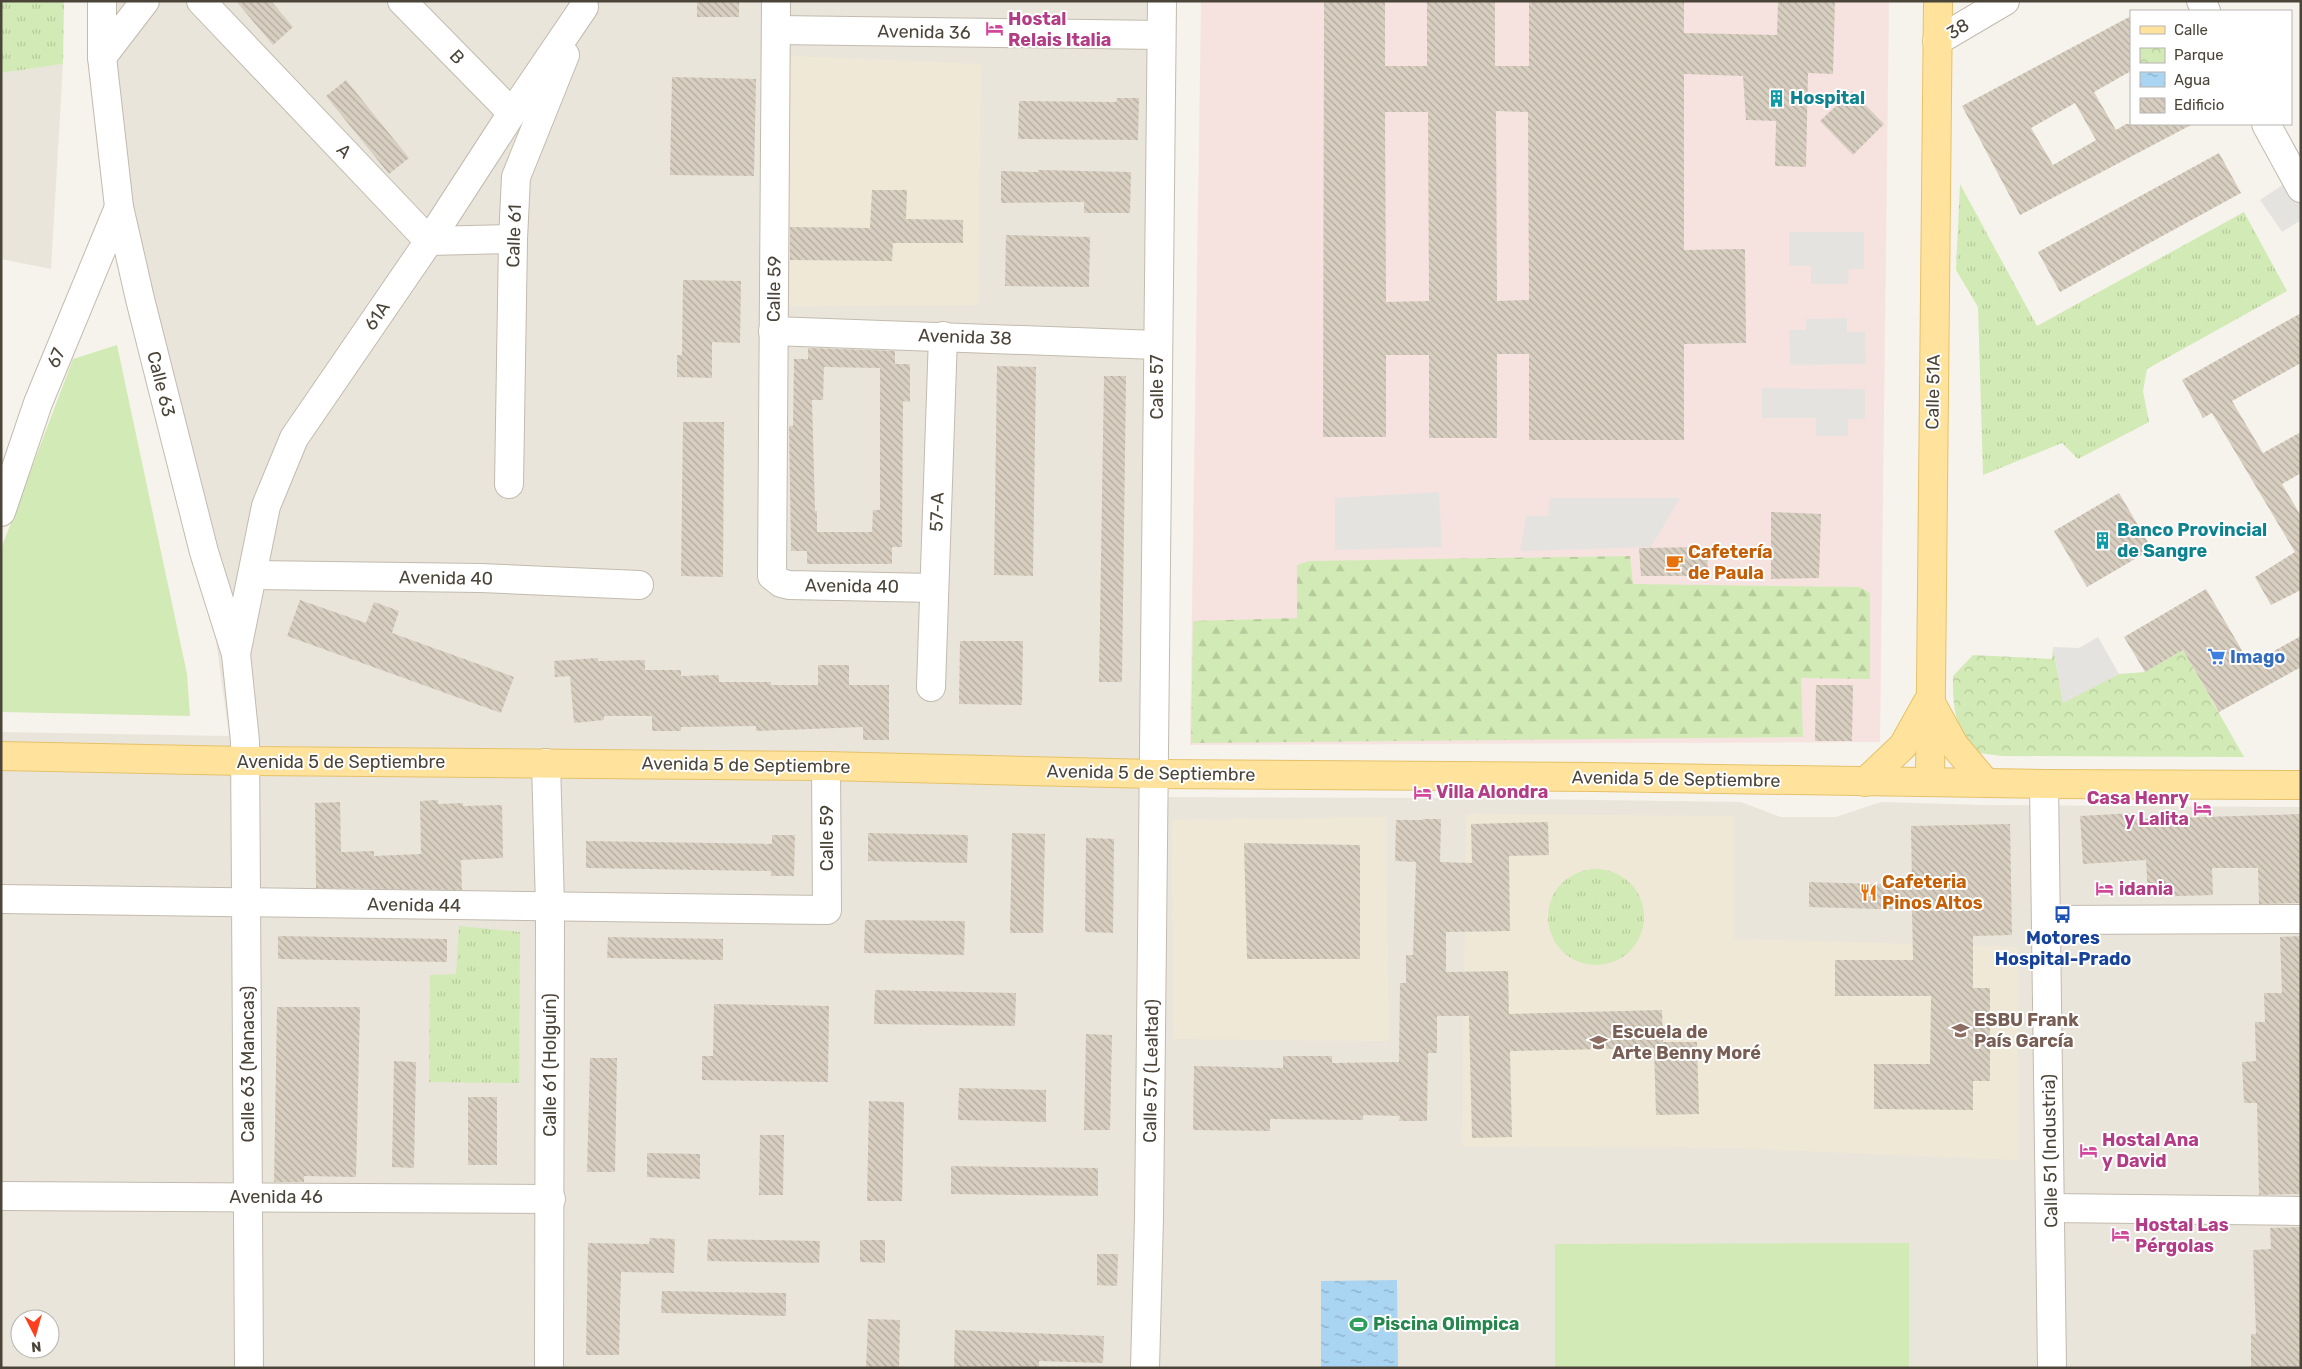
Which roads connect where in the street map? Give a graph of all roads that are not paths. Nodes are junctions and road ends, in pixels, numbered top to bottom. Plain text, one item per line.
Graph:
1 (102, 1) edge
2 (145, 1) edge
3 (201, 1) edge
4 (402, 1) edge
5 (776, 1) edge
6 (1162, 1) edge
7 (1938, 1) edge
8 (2005, 1) edge
9 (583, 3) edge
10 (777, 30) junction
11 (1161, 35) junction
12 (1937, 41) junction
13 (102, 57) junction
14 (512, 113) junction
15 (2267, 125) edge
16 (2301, 188) edge
17 (119, 207) junction
18 (513, 239) junction
19 (429, 241) junction
20 (773, 331) junction
21 (943, 336) junction
22 (1157, 345) junction
23 (509, 484) dead end
24 (1, 512) edge
25 (254, 575) junction
26 (772, 576) joint
27 (639, 585) dead end
28 (934, 588) junction
29 (236, 654) junction
30 (931, 687) dead end
31 (1929, 699) junction
32 (1, 756) edge
33 (245, 761) junction
34 (546, 763) junction
35 (826, 766) junction
36 (1154, 774) junction
37 (1865, 782) junction
38 (1930, 782) junction
39 (1986, 783) junction
40 (2044, 784) junction
41 (2296, 787) edge
42 (1, 900) edge
43 (247, 902) junction
44 (550, 906) junction
45 (827, 910) joint
46 (2301, 919) edge
47 (2047, 920) junction
48 (1, 1196) edge
49 (249, 1196) junction
50 (551, 1199) junction
51 (2051, 1208) junction
52 (2301, 1211) edge
53 (249, 1368) edge
54 (549, 1368) edge
55 (1145, 1368) edge
56 (2052, 1368) edge

1 - 13 street, Calle 63
2 - 13 street
3 - 19 street, A
4 - 14 street, B
5 - 10 street, Calle 59
6 - 11 street, Calle 57
7 - 12 main road, Calle 51A
8 - 12 street, 38
9 - 14 street, 61A
9 - 18 street, Calle 61
10 - 11 street, Avenida 36
10 - 20 street, Calle 59
11 - 22 street, Calle 57
12 - 31 main road, Calle 51A
13 - 17 street, Calle 63
14 - 19 street, 61A
15 - 16 street
17 - 24 street, 67
17 - 29 street, Calle 63
18 - 19 street
18 - 23 street, Calle 61
19 - 25 street, 61A
20 - 21 street, Avenida 38
20 - 26 street, Calle 59
21 - 22 street, Avenida 38
21 - 28 street, 57-A
22 - 36 street, Calle 57
25 - 27 street, Avenida 40
25 - 29 street, 61A
26 - 28 street, Avenida 40
28 - 30 street, 57-A
29 - 33 street, Calle 63
31 - 37 main road
31 - 38 main road, Calle 51A
31 - 39 main road
32 - 33 main road, Avenida 5 de Septiembre
33 - 34 main road, Avenida 5 de Septiembre
33 - 43 street, Calle 63 (Manacas)
34 - 35 main road, Avenida 5 de Septiembre
34 - 44 street, Calle 61 (Holguín)
35 - 36 main road, Avenida 5 de Septiembre
35 - 45 street, Calle 59
36 - 37 main road, Avenida 5 de Septiembre
36 - 55 street, Calle 57 (Lealtad)
37 - 38 main road, Avenida 5 de Septiembre
38 - 39 main road, Avenida 5 de Septiembre
39 - 40 main road, Avenida 5 de Septiembre
40 - 41 main road, Avenida 5 de Septiembre
40 - 47 street, Calle 51 (Industria)
42 - 43 street, Avenida 44
43 - 44 street, Avenida 44
43 - 49 street, Calle 63 (Manacas)
44 - 45 street, Avenida 44
44 - 50 street, Calle 61 (Holguín)
46 - 47 street
47 - 51 street, Calle 51 (Industria)
48 - 49 street, Avenida 46
49 - 50 street, Avenida 46
49 - 53 street, Calle 63 (Manacas)
50 - 54 street, Calle 61 (Holguín)
51 - 52 street
51 - 56 street, Calle 51 (Industria)

